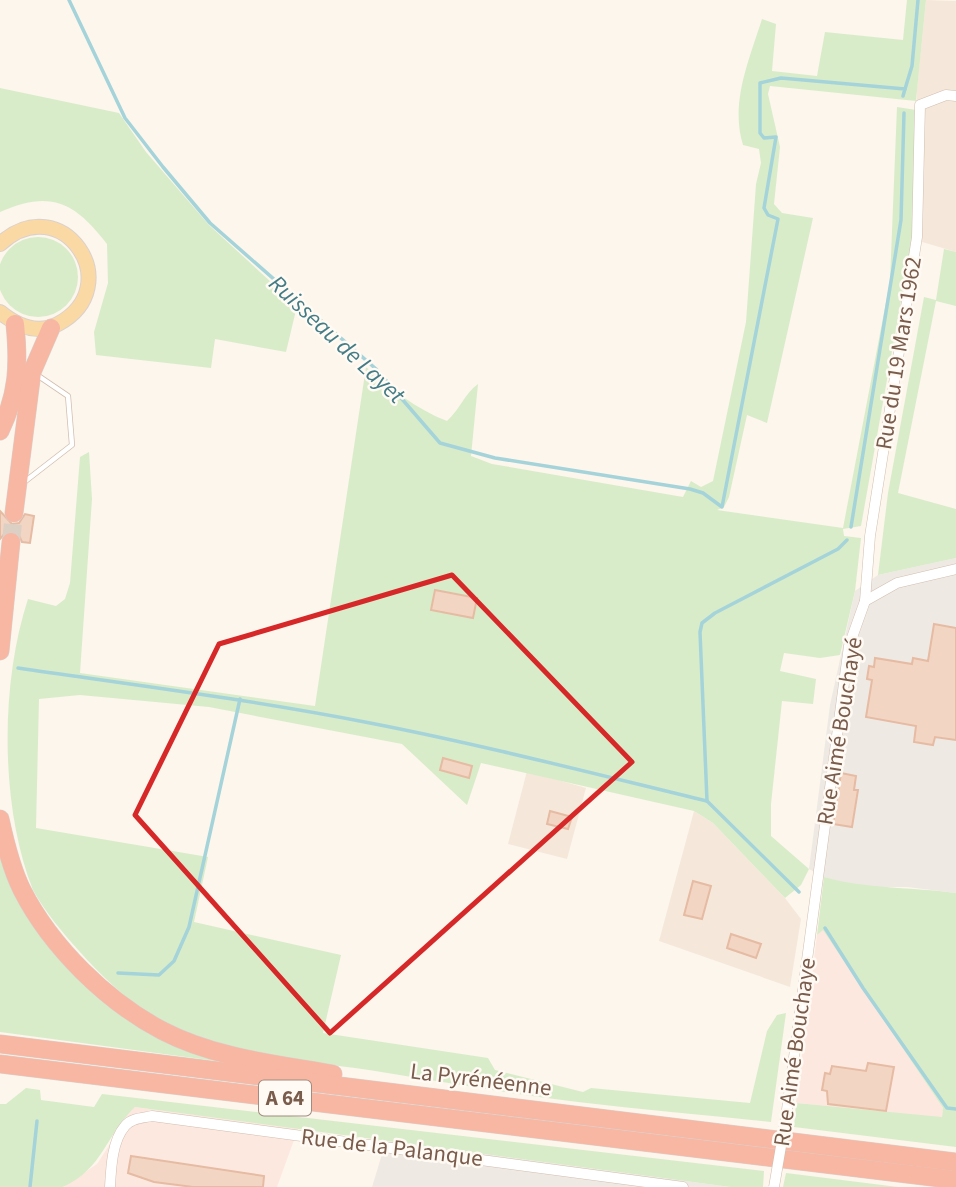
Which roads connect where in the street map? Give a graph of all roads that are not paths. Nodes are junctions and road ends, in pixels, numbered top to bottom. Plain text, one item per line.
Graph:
1 (956, 96) edge
2 (0, 244) edge
3 (0, 312) edge
4 (15, 324) junction
5 (51, 328) junction
6 (32, 372) junction
7 (0, 431) edge
8 (16, 488) junction
9 (14, 513) tunnel mouth
10 (11, 542) tunnel mouth
11 (956, 569) edge
12 (865, 601) junction
13 (0, 651) edge
14 (0, 819) edge
15 (813, 917) joint
16 (0, 1044) edge
17 (0, 1064) edge
18 (382, 1091) junction
19 (956, 1162) edge
20 (956, 1180) edge
21 (110, 1187) edge
22 (683, 1187) edge
23 (774, 1187) edge

1 - 12 street, Rue du 19 Mars 1962
2 - 5 main road
3 - 4 main road
4 - 5 main road
4 - 7 highway
5 - 6 highway
6 - 8 highway
6 - 8 lane
8 - 9 highway
10 - 13 highway
11 - 12 street
12 - 15 street, Rue Aimé Bouchayé
14 - 18 highway
15 - 23 street, Rue Aimé Bouchaye, bridge
16 - 18 highway, La Pyrénéenne / A 64
17 - 20 highway, La Pyrénéenne / A 64
18 - 19 highway, La Pyrénéenne / A 64
21 - 22 street, Rue de la Palanque

